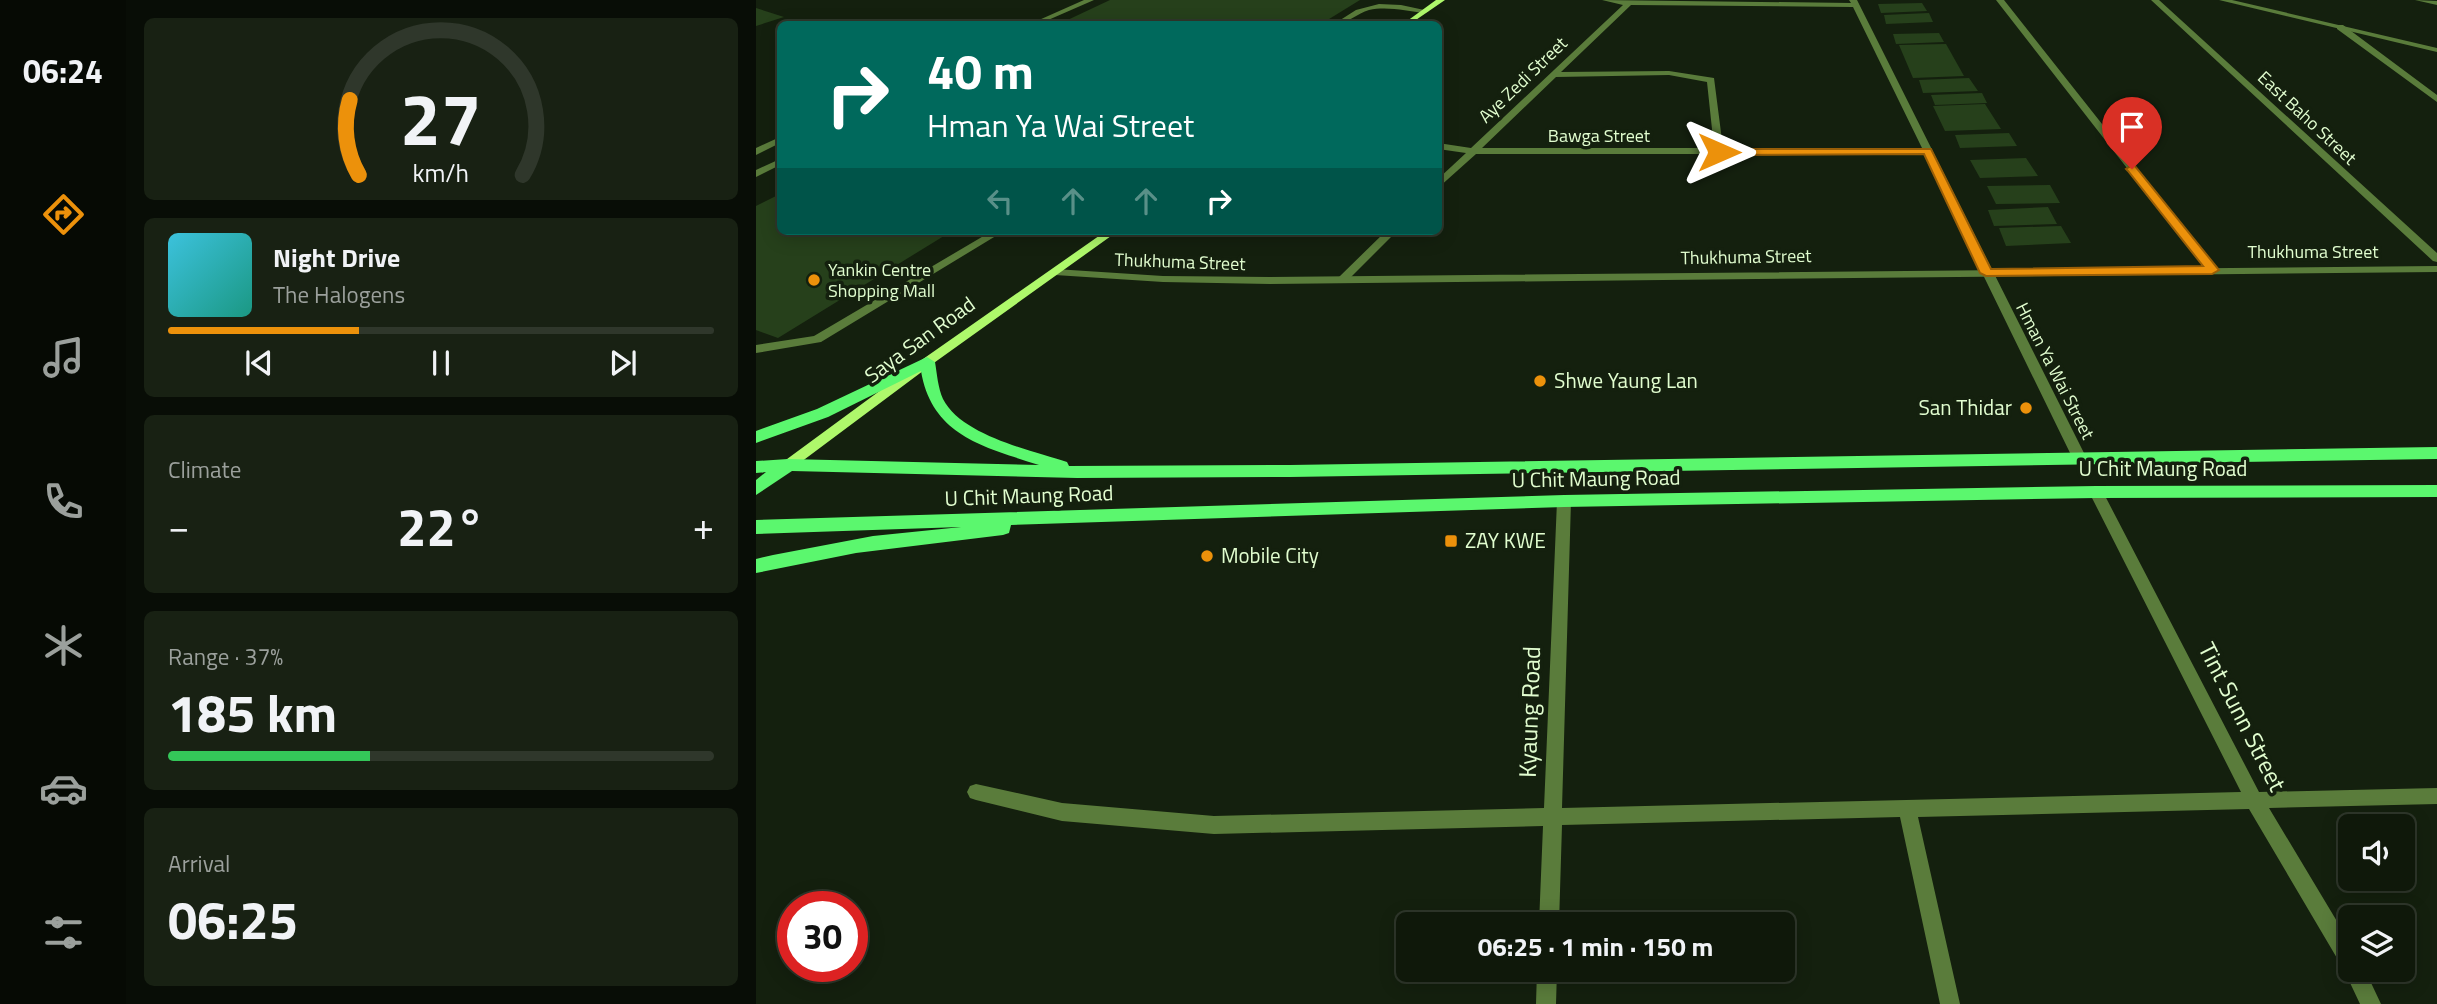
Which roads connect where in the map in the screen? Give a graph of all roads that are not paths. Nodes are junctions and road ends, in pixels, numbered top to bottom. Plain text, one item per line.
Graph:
1 (1090, 0) edge
2 (1441, 0) edge
3 (1606, 0) edge
4 (2000, 0) edge
5 (2155, 0) edge
6 (2222, 0) edge
7 (2419, 0) edge
8 (1630, 2) edge
9 (1854, 2) edge
10 (2437, 3) edge
11 (1425, 11) junction
12 (1041, 21) edge
13 (1342, 21) edge
14 (1410, 21) edge
15 (2340, 27) junction
16 (2437, 50) edge
17 (1553, 75) junction
18 (2437, 99) edge
19 (777, 142) edge
20 (1442, 147) edge
21 (1473, 151) junction
22 (1927, 151) junction
23 (756, 152) edge
24 (1719, 152) junction
25 (777, 164) edge
26 (756, 174) edge
27 (1442, 181) edge
28 (992, 235) edge
29 (1107, 235) edge
30 (1388, 235) edge
31 (2437, 259) edge
32 (2437, 268) edge
33 (2212, 270) junction
34 (1055, 272) junction
35 (1986, 273) junction
36 (1343, 279) junction
37 (756, 349) edge
38 (928, 362) junction
39 (756, 437) edge
40 (2437, 453) edge
41 (2079, 457) junction
42 (788, 465) junction
43 (756, 467) edge
44 (1077, 472) junction
45 (756, 489) edge
46 (2437, 491) edge
47 (2096, 492) junction
48 (1564, 502) junction
49 (1062, 517) junction
50 (756, 527) edge
51 (756, 566) edge
52 (976, 792) dead end
53 (2437, 796) edge
54 (2254, 800) junction
55 (1907, 808) junction
56 (1553, 816) junction
57 (1549, 912) edge
58 (2338, 942) edge
59 (1547, 982) edge
60 (2360, 982) edge
61 (1546, 1004) edge
62 (1950, 1004) edge
63 (2371, 1004) edge

1 - 12 street
2 - 11 main road
3 - 8 street
4 - 33 street
5 - 31 street, East Baho Street
6 - 15 street
7 - 10 street
8 - 9 street
8 - 17 street, Aye Zedi Street
9 - 22 street, Hman Ya Wai Street
11 - 13 street
11 - 14 main road
15 - 16 street
15 - 18 street
17 - 21 street, Aye Zedi Street
17 - 24 street
19 - 23 street
20 - 21 street, Bawga Street
21 - 24 street, Bawga Street
21 - 27 street, Aye Zedi Street
22 - 24 street, Bawga Street
22 - 35 street, Hman Ya Wai Street
25 - 26 street
28 - 37 street
29 - 34 main road, Saya San Road
30 - 36 street
32 - 33 street, Thukhuma Street
33 - 35 street, Thukhuma Street
34 - 36 street, Thukhuma Street
34 - 38 main road, Saya San Road
35 - 36 street, Thukhuma Street
35 - 41 street, Hman Ya Wai Street
38 - 39 main road
38 - 42 main road, Saya San Road
38 - 44 main road
40 - 41 main road, U Chit Maung Road
41 - 44 main road, U Chit Maung Road
42 - 43 main road, U Chit Maung Road
42 - 44 main road, U Chit Maung Road
42 - 45 main road, Saya San Road
46 - 47 main road, U Chit Maung Road
47 - 48 main road, U Chit Maung Road
47 - 54 street, Tint Sunn Street
48 - 49 main road, U Chit Maung Road
48 - 56 street, Kyaung Road
49 - 50 main road, U Chit Maung Road
49 - 51 main road
52 - 56 street
53 - 54 street
54 - 55 street
54 - 58 street, Tint Sunn Street
55 - 56 street
55 - 62 street
56 - 57 street, Kyaung Road
59 - 61 street
60 - 63 street

